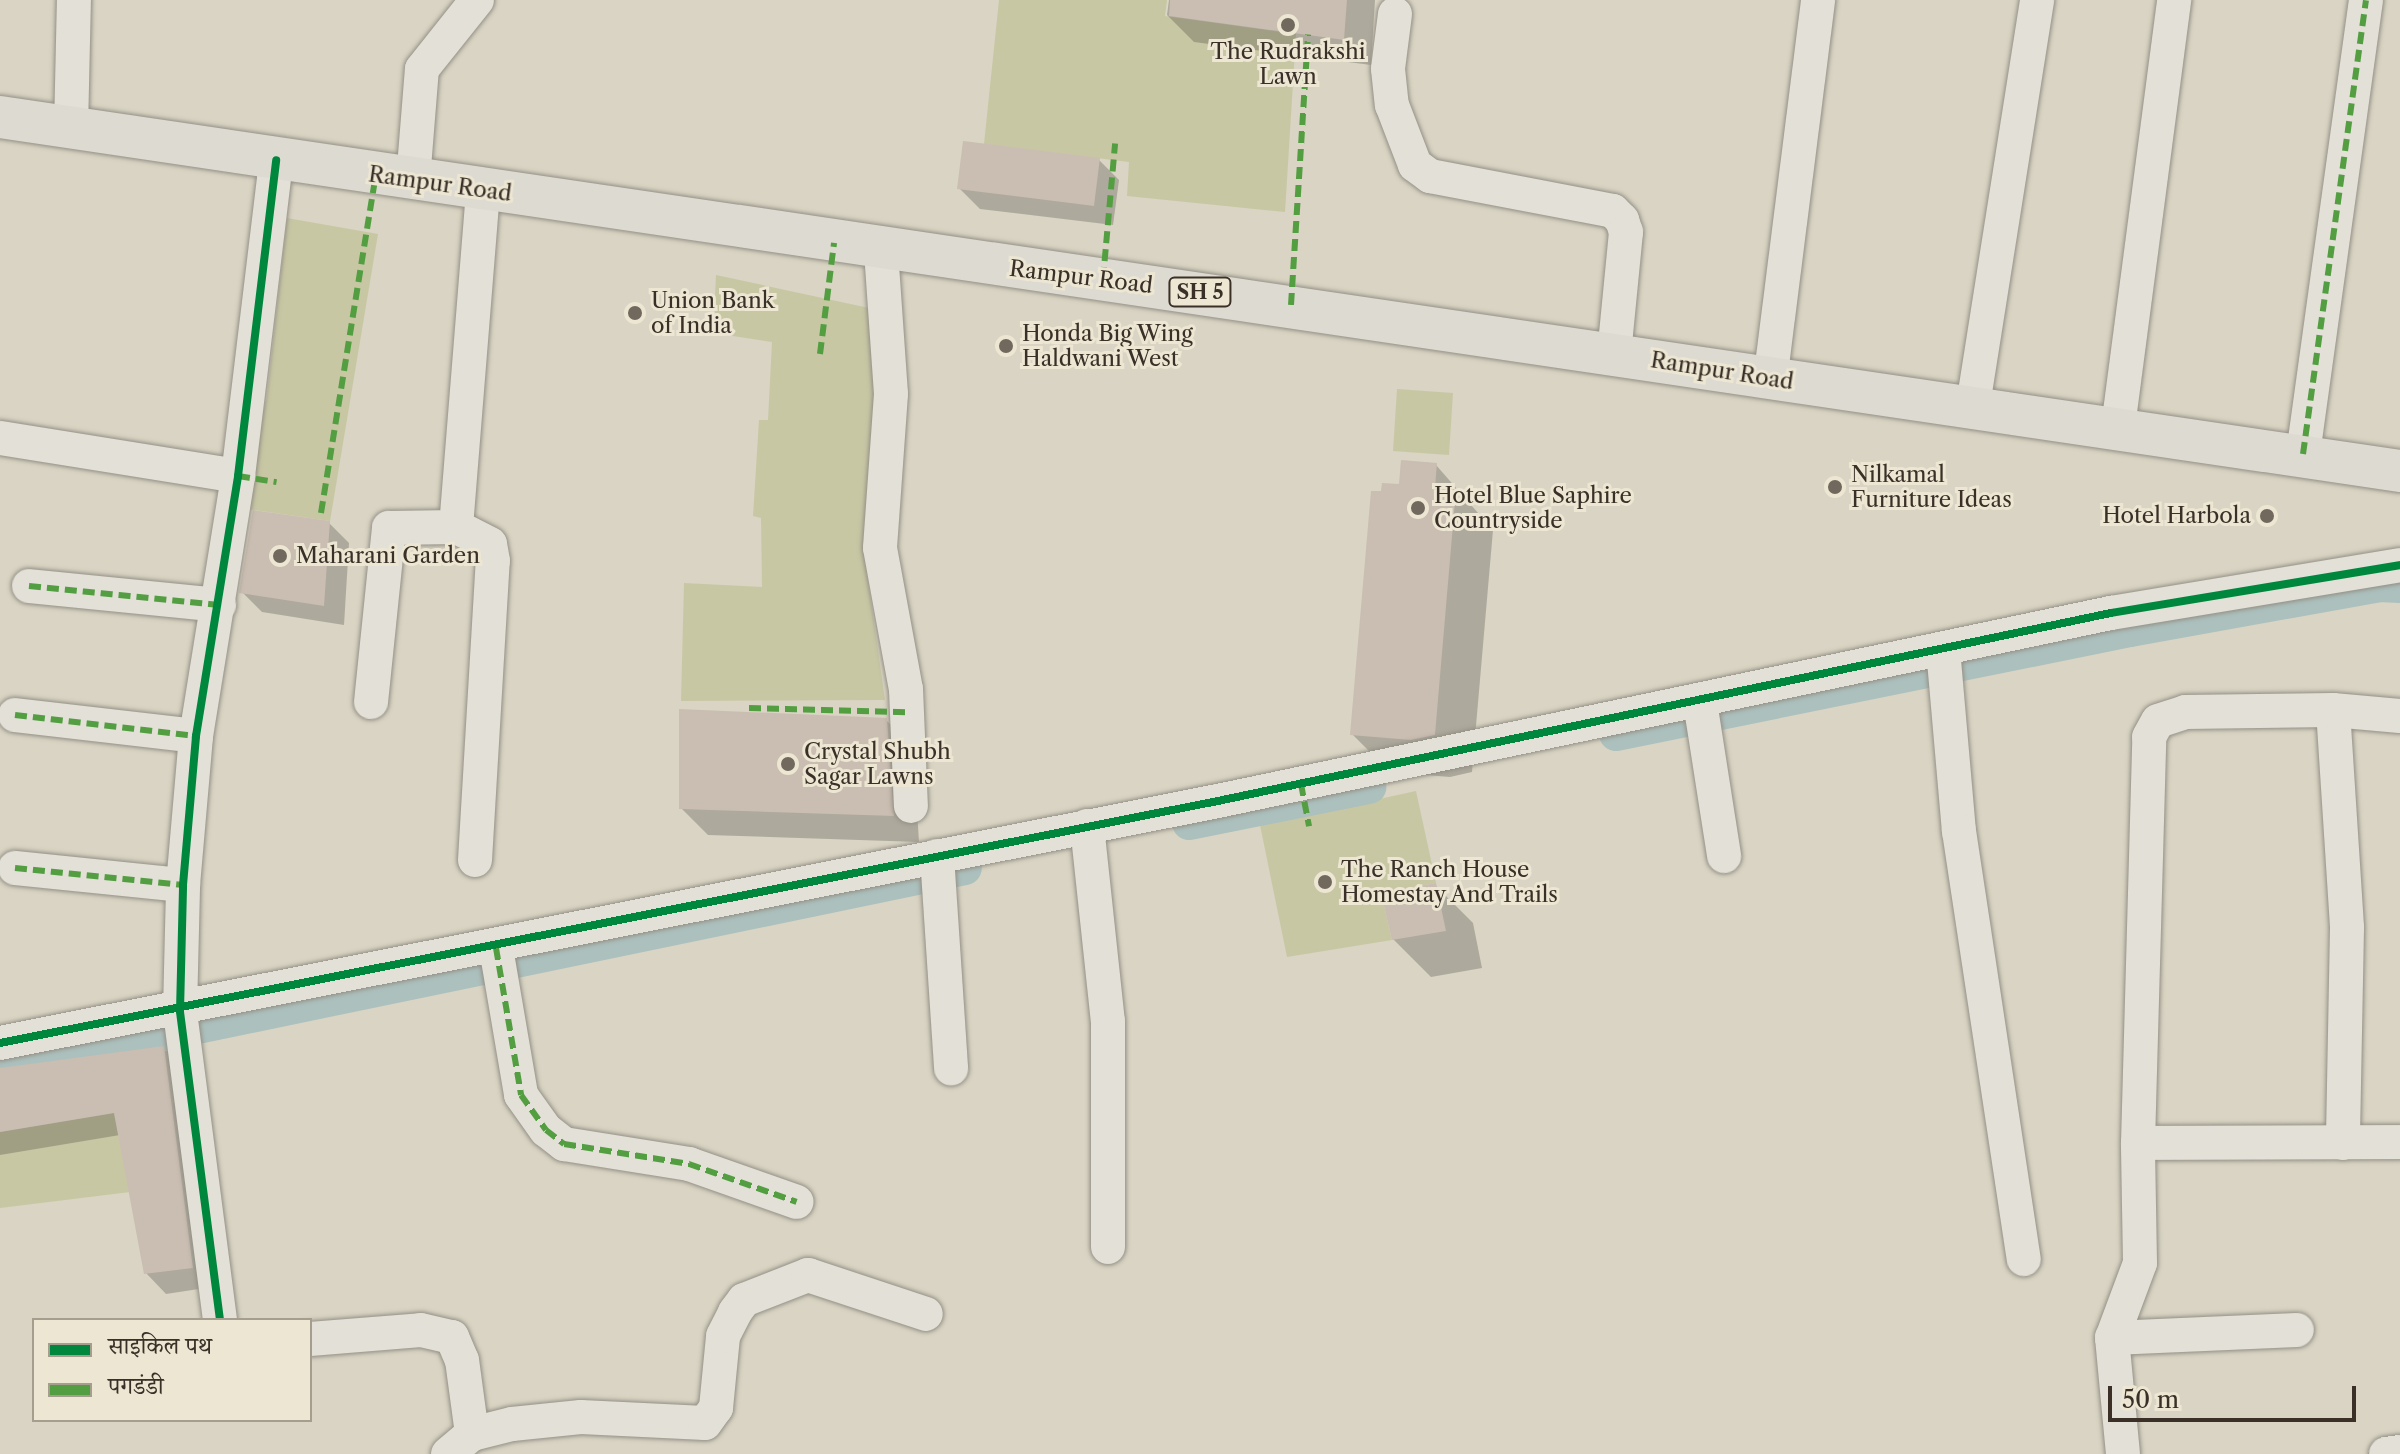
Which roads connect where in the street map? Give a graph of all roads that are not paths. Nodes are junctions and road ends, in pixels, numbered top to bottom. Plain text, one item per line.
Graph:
1 (74, 0) edge
2 (477, 0) edge
3 (1818, 0) edge
4 (2037, 0) edge
5 (2174, 0) edge
6 (2366, 0) edge
7 (1395, 14) dead end
8 (0, 117) edge
9 (71, 129) junction
10 (276, 160) junction
11 (413, 180) junction
12 (483, 190) junction
13 (881, 251) junction
14 (1614, 354) junction
15 (1770, 381) junction
16 (1973, 405) junction
17 (2118, 427) junction
18 (0, 438) edge
19 (2303, 454) junction
20 (2400, 471) edge
21 (238, 476) junction
22 (456, 527) junction
23 (2400, 565) edge
24 (29, 586) dead end
25 (219, 605) junction
26 (1945, 665) junction
27 (371, 702) dead end
28 (2333, 710) junction
29 (1702, 712) junction
30 (15, 715) dead end
31 (2400, 716) edge
32 (196, 736) junction
33 (911, 806) dead end
34 (1089, 838) junction
35 (1724, 856) dead end
36 (475, 860) dead end
37 (15, 868) dead end
38 (939, 868) junction
39 (183, 885) junction
40 (497, 957) junction
41 (181, 1023) junction
42 (0, 1043) edge
43 (951, 1069) dead end
44 (2400, 1142) edge
45 (2138, 1143) junction
46 (2343, 1143) junction
47 (797, 1202) dead end
48 (1108, 1247) dead end
49 (2024, 1259) dead end
50 (926, 1314) dead end
51 (220, 1318) edge
52 (2297, 1330) dead end
53 (2112, 1338) junction
54 (312, 1339) edge
55 (460, 1444) edge
56 (2400, 1452) edge
57 (2123, 1454) edge
58 (2386, 1454) edge

1 - 9 street
2 - 11 street
3 - 15 street
4 - 16 street
5 - 17 street
6 - 19 street
7 - 14 street
8 - 9 main road, Rampur Road / SH 5
9 - 10 main road, Rampur Road / SH 5
10 - 11 main road, Rampur Road / SH 5
10 - 21 street
11 - 12 main road, Rampur Road / SH 5
12 - 13 main road, Rampur Road / SH 5
12 - 22 street
13 - 14 main road, Rampur Road / SH 5
13 - 33 street
14 - 15 main road, Rampur Road / SH 5
15 - 16 main road, Rampur Road / SH 5
16 - 17 main road, Rampur Road / SH 5
17 - 19 main road, Rampur Road / SH 5
18 - 21 street
19 - 20 main road, Rampur Road / SH 5
21 - 25 street
22 - 27 street
22 - 36 street
23 - 26 street
24 - 25 street
25 - 32 street
26 - 29 street
26 - 49 street
28 - 31 street
28 - 45 street
28 - 46 street
29 - 34 street
29 - 35 street
30 - 32 street
32 - 39 street
34 - 38 street
34 - 48 street
37 - 39 street
38 - 40 street
38 - 43 street
39 - 41 street
40 - 41 street
40 - 47 street
41 - 42 street
41 - 51 street
44 - 46 street
45 - 46 street
45 - 53 street
50 - 55 street
52 - 53 street
53 - 57 street
54 - 55 street
56 - 58 street

